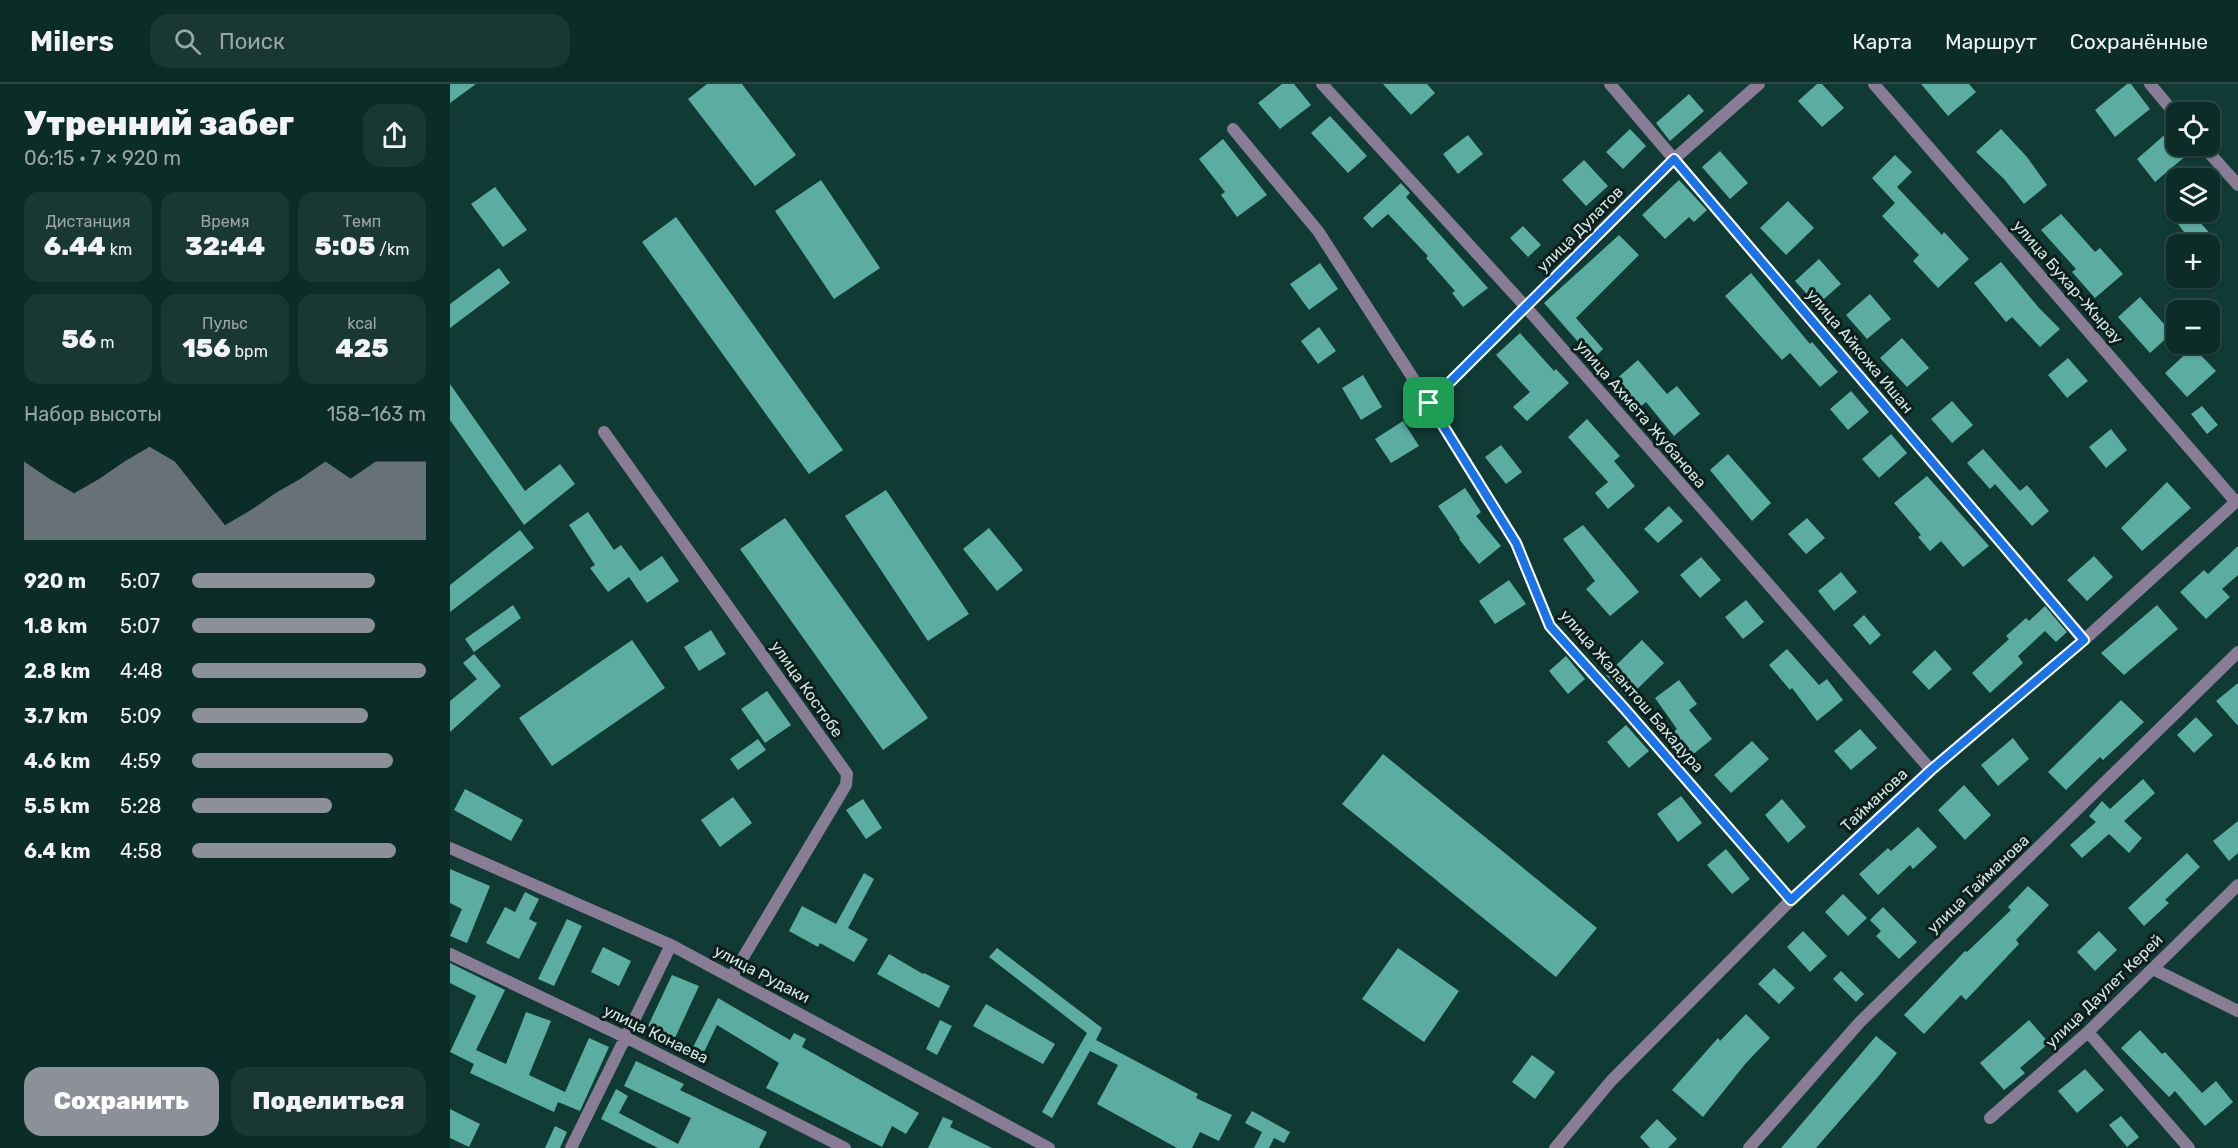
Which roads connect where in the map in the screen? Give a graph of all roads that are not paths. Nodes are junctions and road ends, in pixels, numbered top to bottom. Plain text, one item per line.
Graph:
1 (1322, 84) edge
2 (1610, 84) edge
3 (1759, 84) edge
4 (1874, 84) edge
5 (2150, 84) edge
6 (2166, 103) edge
7 (1233, 129) dead end
8 (2212, 156) edge
9 (1674, 159) junction
10 (2238, 185) edge
11 (1525, 306) junction
12 (1429, 403) junction
13 (604, 432) dead end
14 (2237, 501) edge
15 (2084, 640) junction
16 (2238, 652) edge
17 (1931, 770) junction
18 (450, 848) edge
19 (2238, 885) edge
20 (1791, 900) junction
21 (671, 945) junction
22 (450, 954) edge
23 (2153, 969) junction
24 (732, 976) junction
25 (2238, 1011) edge
26 (2088, 1032) junction
27 (625, 1037) junction
28 (1990, 1118) dead end
29 (571, 1148) edge
30 (845, 1148) edge
31 (1049, 1148) edge
32 (1555, 1148) edge
33 (1749, 1148) edge
34 (2189, 1148) edge

1 - 11 street, улица Ахмета Жубанова
2 - 9 street, улица Айкожа Ишан
3 - 9 street, улица Дулатов
4 - 14 street, улица Бухар-Жырау
5 - 6 street
7 - 12 street, улица Жалантош Бахадура
8 - 10 street
9 - 11 street, улица Дулатов
9 - 15 street, улица Айкожа Ишан
11 - 12 street, улица Дулатов
11 - 17 street, улица Ахмета Жубанова
12 - 20 street, улица Жалантош Бахадура
13 - 24 street, улица Костобе
14 - 15 street, Тайманова
15 - 17 street, Тайманова
16 - 33 street, улица Тайманова
17 - 20 street, Тайманова
18 - 21 street, улица Рудаки
19 - 23 street, улица Даулет Керей
20 - 32 street, Тайманова
21 - 24 street, улица Рудаки
21 - 27 street
22 - 27 street, улица Конаева
23 - 25 street
23 - 26 street, улица Даулет Керей
24 - 31 street, улица Рудаки
26 - 28 street, улица Даулет Керей
26 - 34 street
27 - 29 street
27 - 30 street, улица Конаева

